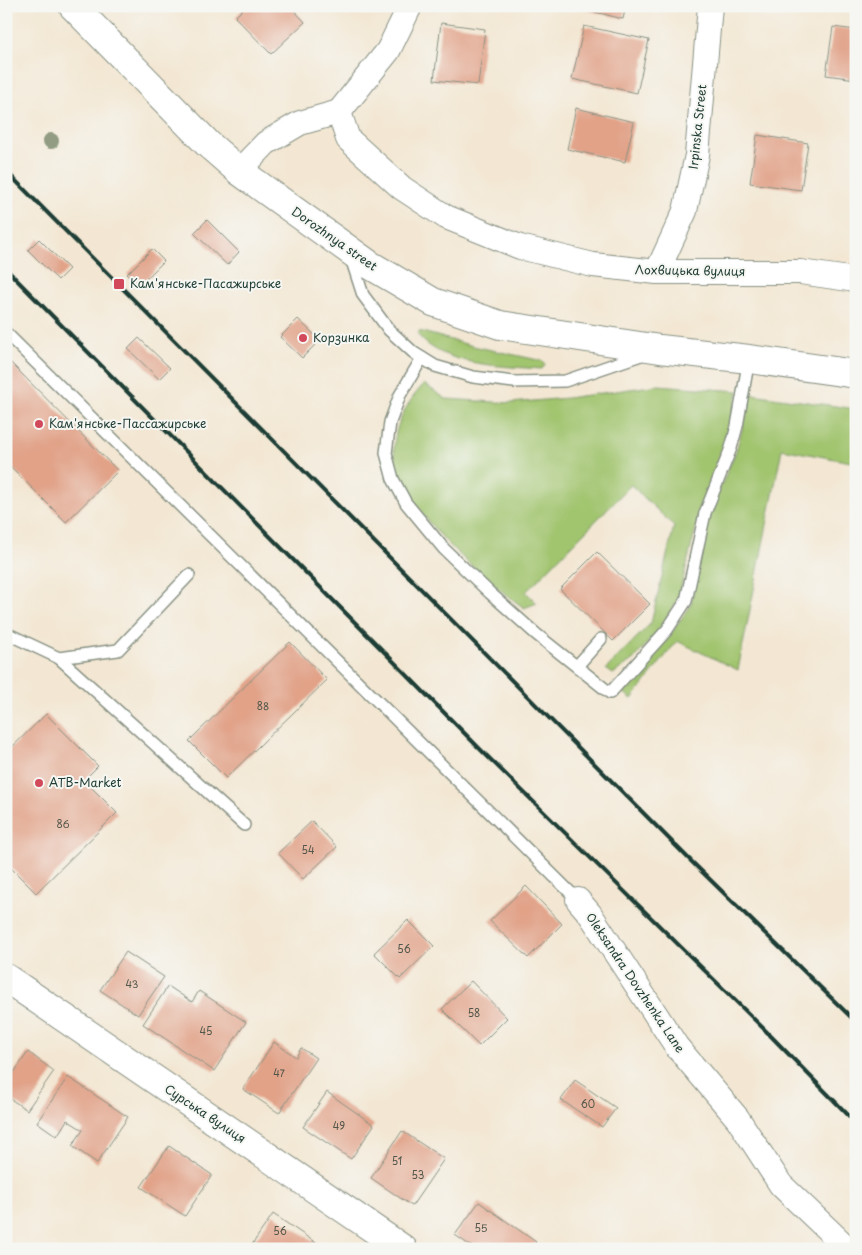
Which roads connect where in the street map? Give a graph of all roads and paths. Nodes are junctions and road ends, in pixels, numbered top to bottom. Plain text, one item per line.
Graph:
1 (73, 6) edge
2 (410, 6) edge
3 (710, 6) edge
4 (339, 112) junction
5 (239, 170) junction
6 (348, 249) junction
7 (657, 272) junction
8 (856, 280) edge
9 (6, 333) edge
10 (660, 349) junction
11 (422, 358) junction
12 (750, 359) junction
13 (856, 374) edge
14 (189, 575) dead end
15 (6, 633) edge
16 (601, 639) dead end
17 (59, 658) junction
18 (577, 666) junction
19 (244, 825) dead end
20 (578, 900) joint
21 (6, 978) edge
22 (403, 1249) edge
23 (848, 1249) edge

1 - 5 main road, Dorozhnya street
2 - 4 street
3 - 7 street, Irpinska Street
4 - 5 street
4 - 7 street, Лохвицька вулиця
5 - 6 main road, Dorozhnya street
6 - 10 main road, Dorozhnya street
6 - 11 lane
7 - 8 street, Лохвицька вулиця
9 - 20 lane
10 - 11 lane
10 - 12 main road, Dorozhnya street
11 - 18 lane
12 - 13 main road, Dorozhnya street
12 - 18 lane
14 - 17 lane
15 - 17 lane
16 - 18 lane
17 - 19 lane
20 - 23 street, Oleksandra Dovzhenka Lane
21 - 22 main road, Сурська вулиця

